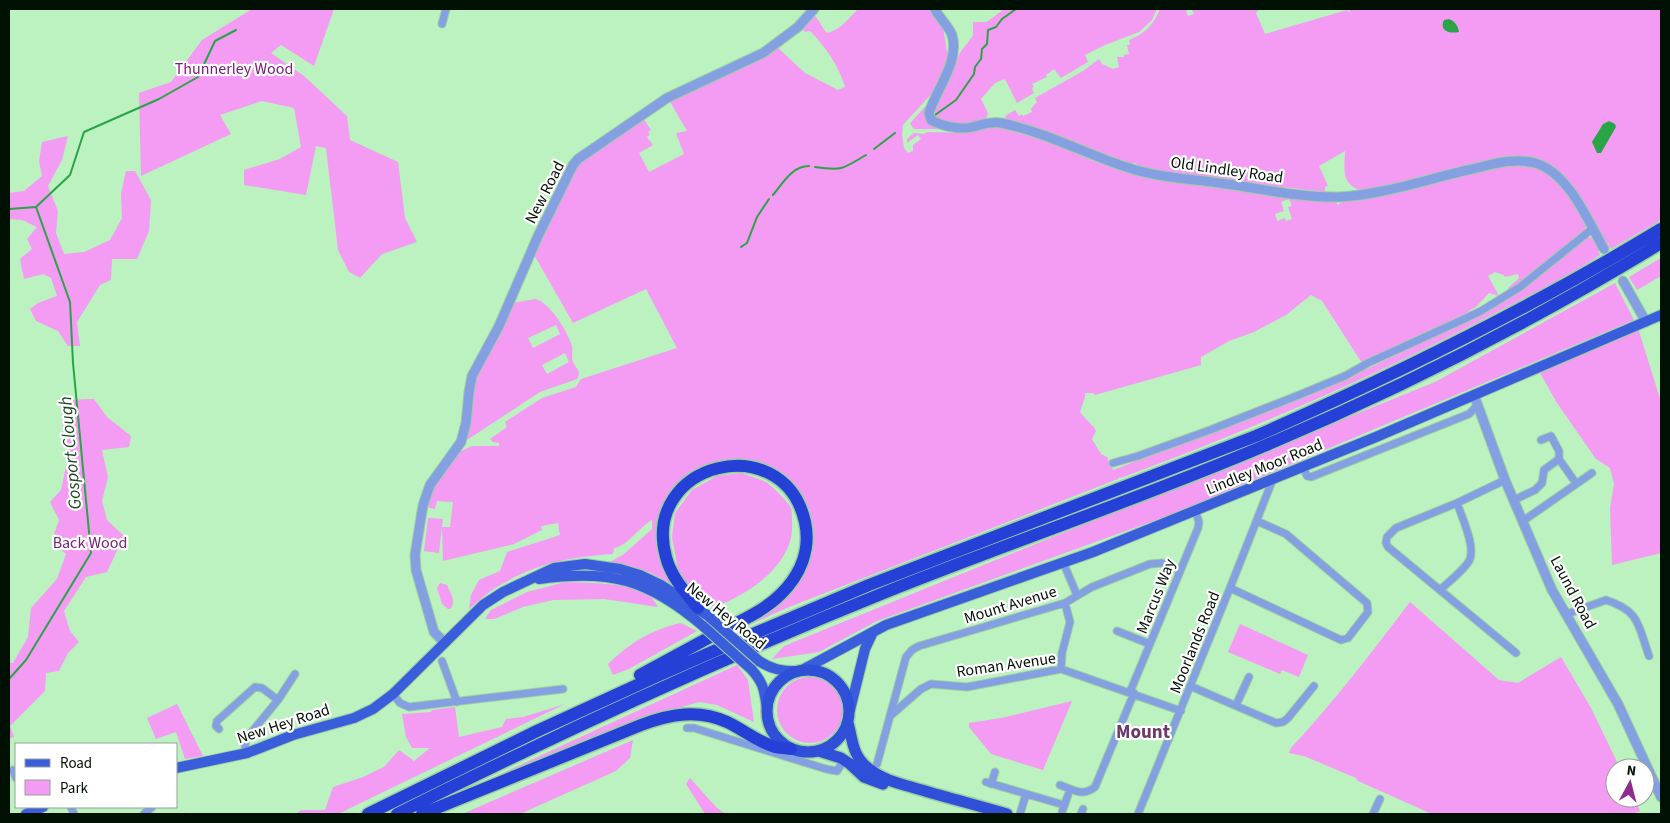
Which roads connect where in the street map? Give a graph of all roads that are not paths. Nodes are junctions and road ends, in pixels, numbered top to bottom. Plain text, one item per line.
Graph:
1 (446, 9) edge
2 (814, 9) edge
3 (935, 9) edge
4 (442, 24) dead end
5 (1592, 229) junction
6 (1661, 229) edge
7 (1661, 243) edge
8 (1604, 250) dead end
9 (1622, 281) dead end
10 (1661, 315) edge
11 (1646, 322) junction
12 (1476, 400) junction
13 (1541, 440) dead end
14 (1559, 459) junction
15 (1113, 463) dead end
16 (1303, 467) junction
17 (1592, 473) dead end
18 (1572, 478) dead end
19 (1273, 479) junction
20 (1505, 480) junction
21 (1514, 500) junction
22 (1457, 503) junction
23 (1195, 510) junction
24 (1257, 521) junction
25 (1523, 521) junction
26 (1063, 562) junction
27 (1180, 571) junction
28 (525, 581) junction
29 (1230, 588) junction
30 (1440, 590) junction
31 (1077, 596) junction
32 (1065, 603) junction
33 (702, 612) junction
34 (1567, 614) junction
35 (1117, 631) dead end
36 (874, 632) junction
37 (445, 643) junction
38 (1150, 644) junction
39 (1516, 653) dead end
40 (1648, 656) dead end
41 (442, 661) dead end
42 (755, 665) junction
43 (1061, 669) junction
44 (800, 670) junction
45 (295, 674) dead end
46 (1249, 676) dead end
47 (1190, 686) junction
48 (1314, 686) dead end
49 (563, 689) dead end
50 (1132, 693) junction
51 (393, 694) junction
52 (278, 700) junction
53 (457, 702) junction
54 (1236, 705) junction
55 (766, 708) junction
56 (850, 710) junction
57 (1180, 711) junction
58 (890, 716) junction
59 (848, 723) junction
60 (688, 728) dead end
61 (219, 729) dead end
62 (536, 731) junction
63 (852, 744) junction
64 (791, 749) junction
65 (820, 751) junction
66 (247, 753) junction
67 (844, 760) junction
68 (876, 764) dead end
69 (178, 768) edge
70 (13, 770) dead end
71 (995, 772) dead end
72 (15, 775) edge
73 (1060, 785) dead end
74 (1026, 794) junction
75 (1068, 795) dead end
76 (1661, 797) edge
77 (1380, 799) dead end
78 (41, 808) edge
79 (30, 814) edge
80 (368, 814) edge
81 (397, 814) edge
82 (422, 814) edge
83 (984, 814) edge
84 (1007, 814) edge
85 (1020, 814) edge
86 (1138, 814) edge
87 (1373, 814) edge

1 - 4 street
2 - 37 street, New Road
3 - 5 street, Old Lindley Road
5 - 8 street, Old Lindley Road
5 - 15 street
6 - 62 highway
7 - 81 highway
9 - 11 street
10 - 11 main road, Lindley Moor Road
11 - 12 main road, Lindley Moor Road
12 - 16 main road, Lindley Moor Road
12 - 16 street
12 - 20 street, Laund Road
13 - 14 street
14 - 18 street
14 - 21 street
16 - 19 main road, Lindley Moor Road
17 - 25 street
19 - 23 main road, Lindley Moor Road
19 - 24 street, Moorlands Road
20 - 21 street, Laund Road
20 - 22 street
21 - 25 street, Laund Road
22 - 30 street
22 - 30 street
23 - 26 main road, Lindley Moor Road
23 - 27 street, Marcus Way
24 - 29 street, Moorlands Road
24 - 29 street
25 - 34 street, Laund Road
26 - 31 street
26 - 36 main road, Lindley Moor Road
27 - 31 street, Mount Avenue
27 - 38 street, Marcus Way
28 - 33 main road, New Hey Road
28 - 37 main road, New Hey Road
28 - 42 main road, New Hey Road, bridge
29 - 47 street, Moorlands Road
30 - 39 street
31 - 32 street, Mount Avenue
32 - 43 street
32 - 58 street, Mount Avenue
33 - 42 main road, New Hey Road, bridge
33 - 62 highway
34 - 40 street
34 - 76 street, Laund Road
35 - 38 street
36 - 44 main road, Lindley Moor Road
36 - 56 main road
37 - 51 main road, New Hey Road
38 - 50 street, Marcus Way
41 - 53 street
42 - 44 main road, New Hey Road
42 - 55 main road, New Hey Road
43 - 50 street, Roman Avenue
43 - 58 street, Roman Avenue
44 - 55 highway
44 - 56 highway
45 - 52 street
46 - 54 street
47 - 54 street
47 - 57 street, Moorlands Road
48 - 54 street
49 - 53 street
50 - 57 street, Roman Avenue
50 - 73 street, Marcus Way
51 - 53 street
51 - 66 main road, New Hey Road
52 - 61 street
52 - 66 street
55 - 64 highway
56 - 59 highway
57 - 86 street, Moorlands Road
58 - 68 street
59 - 63 highway
59 - 65 highway
60 - 67 street
62 - 80 highway
63 - 67 highway
63 - 84 highway
64 - 65 highway
64 - 82 highway
65 - 67 highway
66 - 69 main road, New Hey Road
67 - 83 highway
70 - 72 street
71 - 74 street
74 - 75 street
74 - 85 street
77 - 87 street
78 - 79 main road

